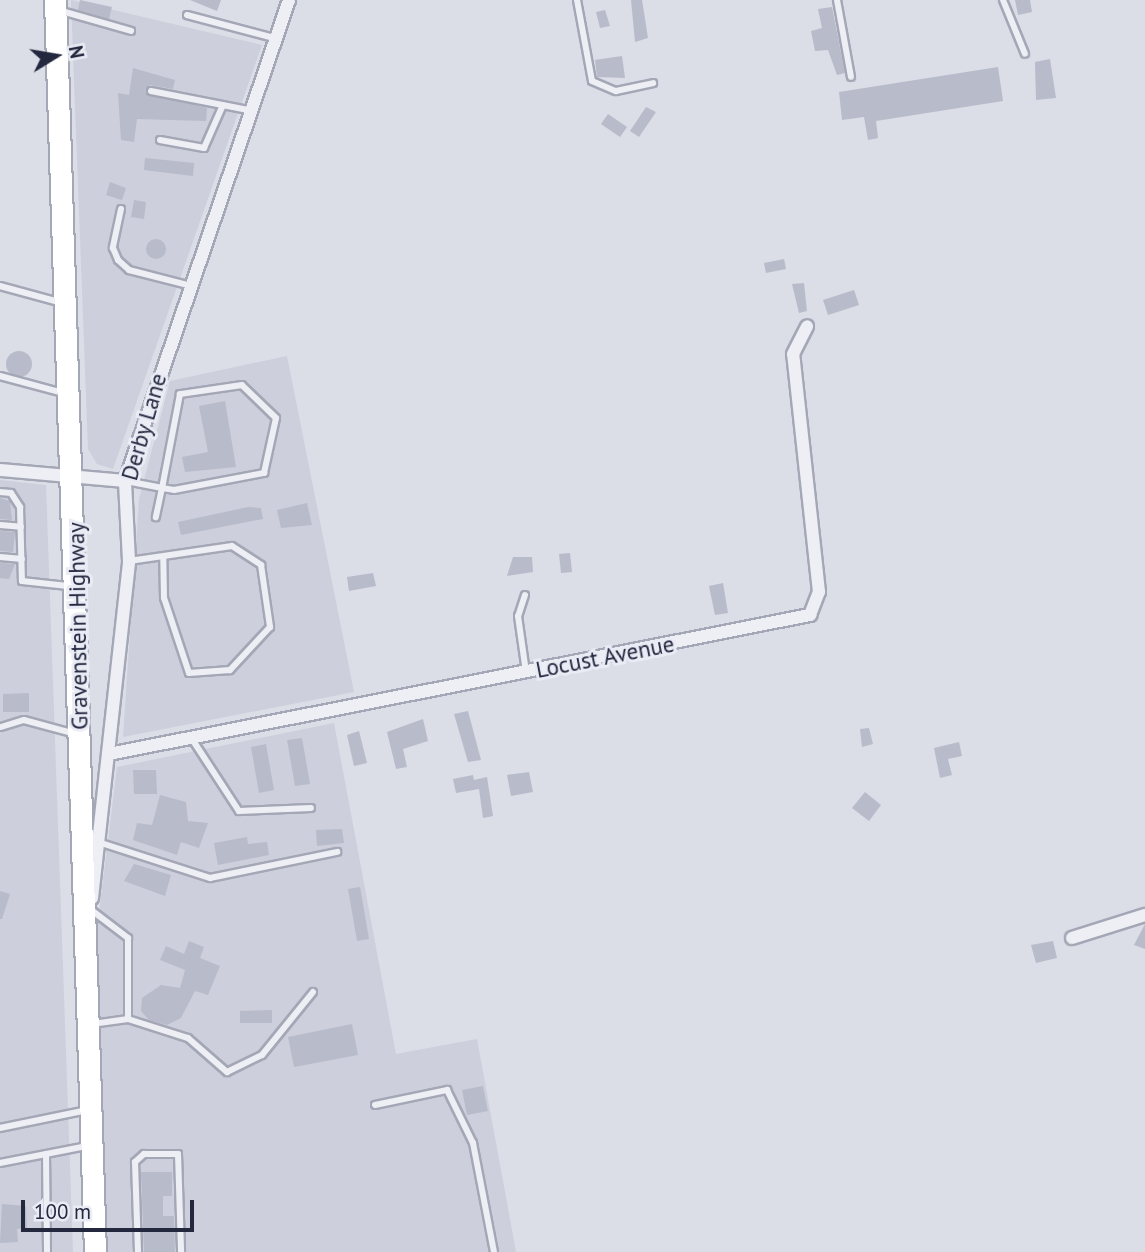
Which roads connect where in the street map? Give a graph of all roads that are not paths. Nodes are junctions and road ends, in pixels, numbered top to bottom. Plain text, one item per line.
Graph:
1 (289, 0) edge
2 (577, 0) edge
3 (837, 0) edge
4 (1003, 0) edge
5 (55, 5) edge
6 (187, 15) dead end
7 (131, 32) dead end
8 (274, 38) junction
9 (1025, 54) dead end
10 (851, 77) dead end
11 (653, 83) dead end
12 (151, 91) dead end
13 (223, 104) junction
14 (248, 110) junction
15 (160, 141) dead end
16 (121, 209) dead end
17 (188, 285) junction
18 (0, 286) edge
19 (68, 304) junction
20 (807, 326) dead end
21 (0, 376) edge
22 (71, 396) junction
23 (0, 470) edge
24 (74, 476) junction
25 (125, 481) junction
26 (162, 488) junction
27 (0, 492) edge
28 (156, 517) dead end
29 (0, 525) edge
30 (21, 527) junction
31 (0, 557) edge
32 (22, 559) junction
33 (163, 559) junction
34 (129, 561) junction
35 (77, 587) junction
36 (525, 595) dead end
37 (526, 672) junction
38 (1, 727) edge
39 (81, 735) junction
40 (191, 737) junction
41 (109, 754) junction
42 (311, 808) dead end
43 (98, 842) junction
44 (337, 852) dead end
45 (90, 909) junction
46 (1145, 915) edge
47 (1072, 938) dead end
48 (86, 958) junction
49 (313, 992) dead end
50 (128, 1019) junction
51 (88, 1025) junction
52 (375, 1105) dead end
53 (90, 1110) junction
54 (0, 1128) edge
55 (91, 1146) junction
56 (46, 1154) junction
57 (0, 1163) edge
58 (47, 1252) edge
59 (95, 1252) edge
60 (138, 1252) edge
61 (181, 1252) edge
62 (494, 1252) edge

1 - 8 street, Derby Lane
2 - 11 lane
3 - 10 lane
4 - 9 lane
5 - 7 lane
5 - 19 main road, Gravenstein Highway
6 - 8 lane
8 - 14 street, Derby Lane
12 - 13 lane
13 - 14 lane
13 - 15 lane
14 - 17 street, Derby Lane
16 - 17 lane
17 - 25 street, Derby Lane
18 - 19 lane
19 - 22 main road, Gravenstein Highway
20 - 37 street, Locust Avenue
21 - 22 lane
22 - 24 main road, Gravenstein Highway
23 - 24 street
24 - 25 street
24 - 35 main road, Gravenstein Highway
25 - 26 lane
25 - 34 street, Derby Lane
26 - 26 lane
26 - 28 lane
27 - 30 lane
29 - 30 lane
30 - 32 lane
31 - 32 lane
32 - 35 lane
33 - 33 lane
33 - 34 lane
34 - 41 street, Derby Lane
35 - 39 main road, Gravenstein Highway
36 - 37 lane
37 - 40 street, Locust Avenue
38 - 39 lane
39 - 48 main road, Gravenstein Highway
40 - 41 street, Locust Avenue
40 - 42 lane
41 - 43 street, Derby Lane
43 - 44 lane
43 - 45 street, Derby Lane
45 - 48 street, Derby Lane
45 - 50 lane
46 - 47 street
48 - 51 main road, Gravenstein Highway
49 - 50 lane
50 - 51 lane
51 - 53 main road, Gravenstein Highway
52 - 62 lane
53 - 54 lane
53 - 55 main road, Gravenstein Highway
55 - 56 lane
55 - 59 main road, Gravenstein Highway
56 - 57 lane
56 - 58 lane
60 - 61 lane

